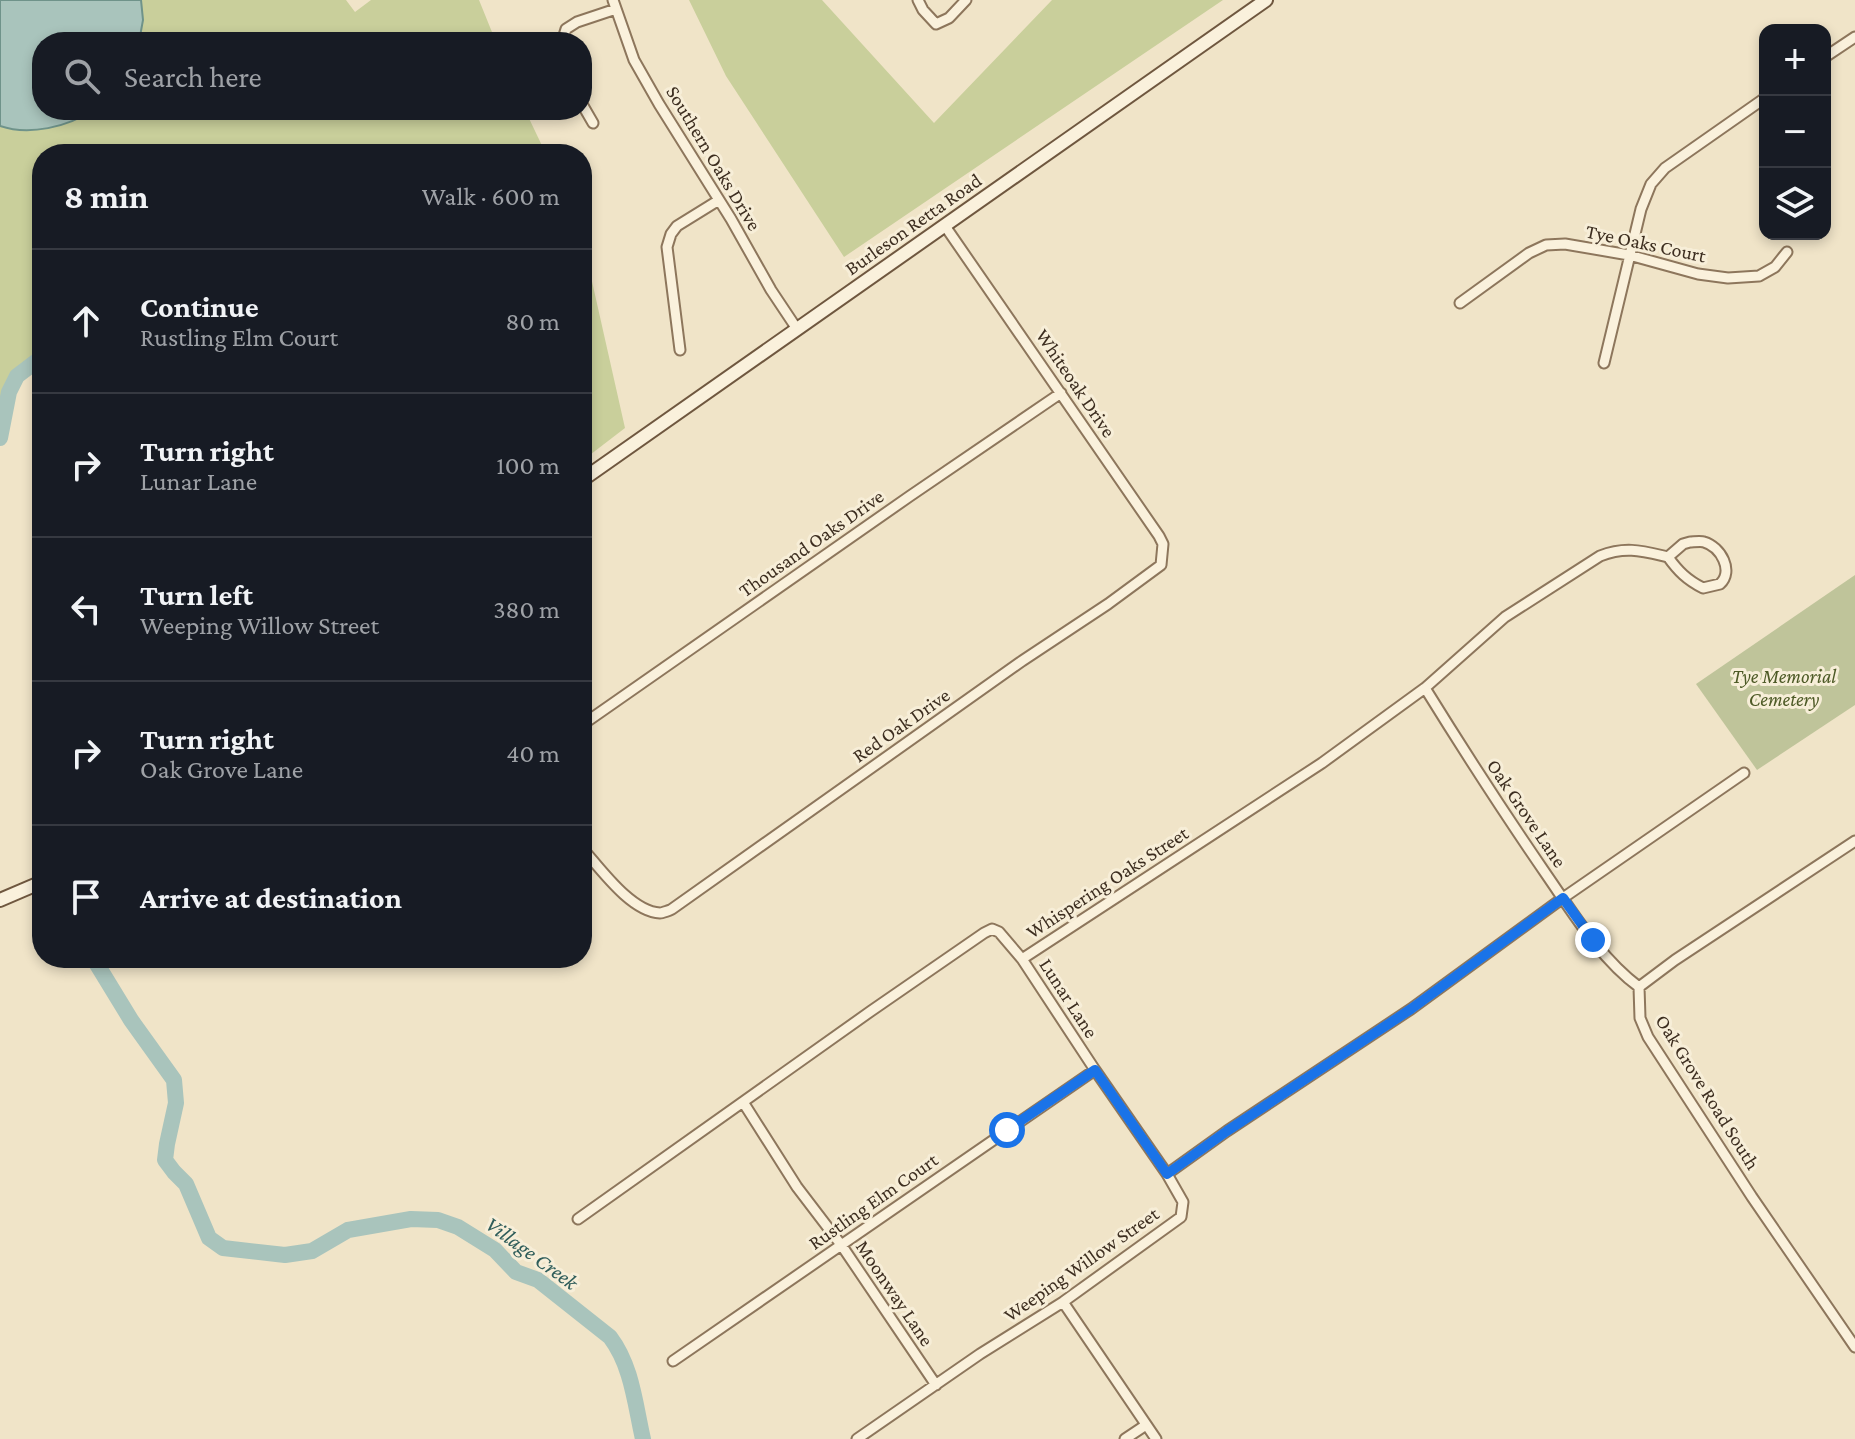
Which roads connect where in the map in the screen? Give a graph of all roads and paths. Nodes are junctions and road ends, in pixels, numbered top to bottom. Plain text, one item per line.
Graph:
1 (918, 0) edge
2 (966, 0) edge
3 (1266, 0) edge
4 (614, 4) edge
5 (565, 32) edge
6 (1855, 37) edge
7 (1831, 53) edge
8 (1759, 102) edge
9 (591, 120) edge
10 (593, 123) dead end
11 (719, 200) junction
12 (945, 226) junction
13 (1787, 252) dead end
14 (1629, 255) junction
15 (1460, 303) dead end
16 (797, 329) junction
17 (680, 350) dead end
18 (1604, 363) dead end
19 (1061, 393) junction
20 (592, 473) edge
21 (1668, 557) junction
22 (1161, 565) joint
23 (1425, 688) junction
24 (592, 718) edge
25 (1744, 773) dead end
26 (1855, 841) edge
27 (592, 859) edge
28 (32, 886) edge
29 (1563, 898) junction
30 (0, 900) edge
31 (1022, 959) junction
32 (1639, 987) junction
33 (1095, 1070) junction
34 (743, 1102) junction
35 (1167, 1174) junction
36 (578, 1219) dead end
37 (842, 1246) junction
38 (1063, 1302) junction
39 (1855, 1347) edge
40 (673, 1361) dead end
41 (936, 1385) junction
42 (1146, 1425) junction
43 (857, 1439) edge
44 (1125, 1439) edge
45 (1156, 1439) edge

1 - 2 street
3 - 12 street, Burleson Retta Road
4 - 5 street
4 - 11 street, Southern Oaks Drive
6 - 7 street
8 - 14 street
9 - 10 street
11 - 16 street, Southern Oaks Drive
11 - 17 street
12 - 16 street, Burleson Retta Road
12 - 19 street, Whiteoak Drive
13 - 14 street, Tye Oaks Court
14 - 15 street, Tye Oaks Court
14 - 18 street
16 - 20 street, Burleson Retta Road
19 - 22 street, Whiteoak Drive
19 - 24 street, Thousand Oaks Drive
21 - 21 street
21 - 23 street, Whispering Oaks Street
22 - 27 street, Red Oak Drive
23 - 29 street, Oak Grove Lane
23 - 31 street, Whispering Oaks Street
25 - 29 street
26 - 32 street
28 - 30 street
29 - 32 street, Oak Grove Lane
29 - 35 street
31 - 33 street, Lunar Lane
31 - 34 street, Whispering Oaks Street
32 - 39 street, Oak Grove Road South
33 - 35 street, Lunar Lane
33 - 37 street, Rustling Elm Court
34 - 36 street, Whispering Oaks Street
34 - 37 street, Moonway Lane
35 - 38 street, Weeping Willow Street
37 - 40 street, Rustling Elm Court
37 - 41 street, Moonway Lane
38 - 41 street, Weeping Willow Street
38 - 42 street
41 - 43 street, Weeping Willow Street
42 - 44 street
42 - 45 street

